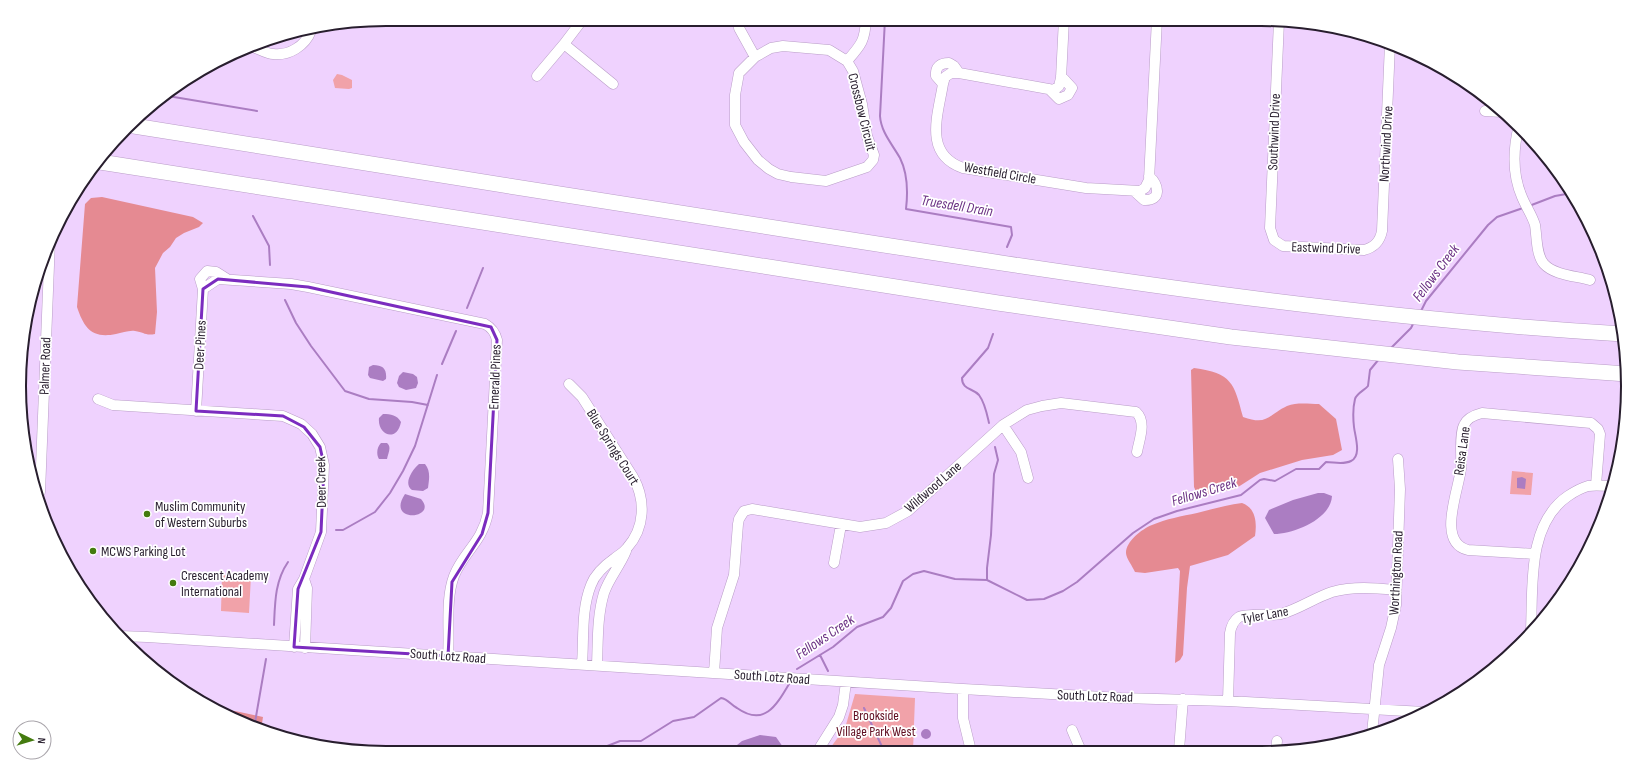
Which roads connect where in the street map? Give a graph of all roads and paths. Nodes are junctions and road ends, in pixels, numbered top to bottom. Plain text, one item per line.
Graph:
1 (578, 26) edge
2 (739, 26) edge
3 (866, 26) edge
4 (1064, 26) edge
5 (1157, 26) edge
6 (1279, 27) edge
7 (309, 35) edge
8 (564, 44) junction
9 (259, 49) edge
10 (1390, 50) edge
11 (756, 57) junction
12 (847, 60) junction
13 (537, 76) dead end
14 (613, 84) dead end
15 (1485, 111) dead end
16 (1494, 112) edge
17 (136, 126) edge
18 (1518, 133) edge
19 (104, 163) edge
20 (1275, 241) joint
21 (1376, 244) joint
22 (49, 258) edge
23 (228, 280) joint
24 (1590, 280) dead end
25 (1617, 334) edge
26 (1620, 373) edge
27 (569, 384) dead end
28 (98, 399) dead end
29 (196, 411) junction
30 (1003, 425) junction
31 (1137, 452) dead end
32 (1398, 459) dead end
33 (1028, 478) dead end
34 (1596, 485) junction
35 (40, 486) edge
36 (1607, 486) edge
37 (841, 525) junction
38 (626, 549) junction
39 (1535, 554) junction
40 (834, 563) dead end
41 (304, 579) junction
42 (1396, 590) junction
43 (589, 592) junction
44 (604, 596) junction
45 (1531, 624) edge
46 (127, 636) edge
47 (294, 647) junction
48 (305, 648) junction
49 (448, 656) junction
50 (582, 664) junction
51 (597, 665) junction
52 (714, 673) junction
53 (846, 682) junction
54 (963, 690) junction
55 (1183, 699) junction
56 (1228, 701) junction
57 (1374, 710) junction
58 (1414, 712) edge
59 (1372, 728) edge
60 (1072, 730) dead end
61 (821, 746) edge
62 (969, 746) edge
63 (1080, 746) edge
64 (1179, 746) edge

1 - 8 street
2 - 11 street
3 - 12 street, Crossbow Circuit
4 - 5 street, Westfield Circle
6 - 20 street, Southwind Drive
7 - 9 street
8 - 13 street
8 - 14 street
10 - 21 street, Northwind Drive
11 - 12 street, Crossbow Circuit
11 - 12 street, Crossbow Circuit
15 - 16 street
17 - 25 highway
18 - 24 street
19 - 26 highway
20 - 21 street, Eastwind Drive
22 - 35 street, Palmer Road
23 - 29 street, Deer Pines
23 - 49 street, Emerald Pines
27 - 38 street, Blue Springs Court
28 - 29 street, Deer Creek
29 - 41 street, Deer Creek
30 - 31 street, Wildwood Lane
30 - 33 street
30 - 37 street, Wildwood Lane
32 - 42 street, Worthington Road
34 - 36 street
34 - 39 street
34 - 39 street, Reisa Lane
37 - 40 street
37 - 52 street, Wildwood Lane
38 - 43 street, Blue Springs Court
38 - 44 street
39 - 45 street
41 - 47 street, Deer Creek
41 - 48 street, Deer Creek
42 - 56 street, Tyler Lane
42 - 57 street, Worthington Road
43 - 44 street
43 - 50 street, Blue Springs Court
44 - 51 street
46 - 47 street, South Lotz Road
47 - 48 street, South Lotz Road
48 - 49 street, South Lotz Road
49 - 50 street, South Lotz Road
50 - 51 street, South Lotz Road
51 - 52 street, South Lotz Road
52 - 53 street, South Lotz Road
53 - 54 street, South Lotz Road
53 - 61 street
54 - 55 street, South Lotz Road
54 - 62 street
55 - 56 street, South Lotz Road
55 - 64 street
56 - 57 street, South Lotz Road
57 - 58 street, South Lotz Road
57 - 59 street, Worthington Road
60 - 63 street

